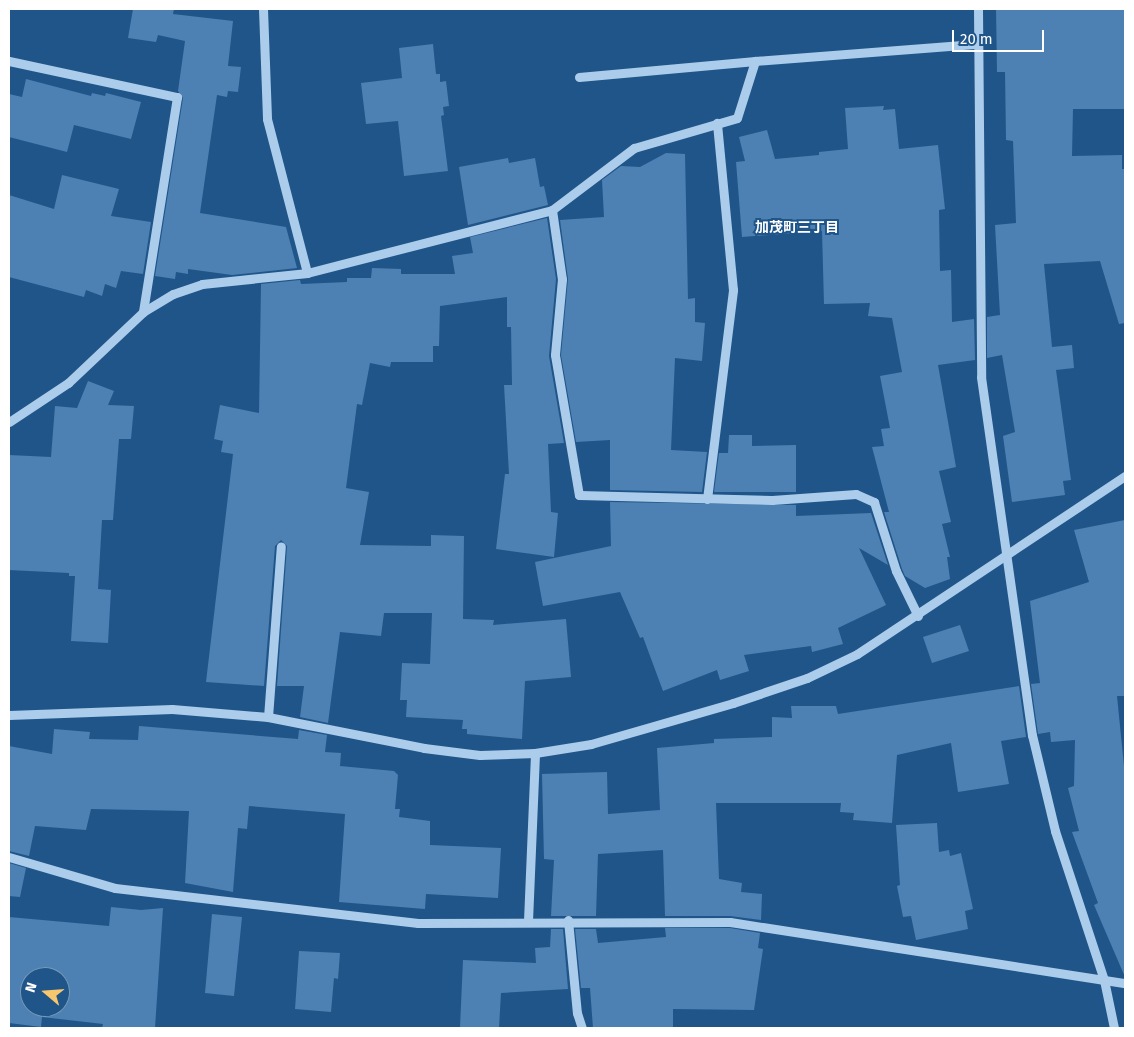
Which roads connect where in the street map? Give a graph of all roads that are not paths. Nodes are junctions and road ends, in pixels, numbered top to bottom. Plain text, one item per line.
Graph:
1 (263, 9) edge
2 (978, 9) edge
3 (978, 44) junction
4 (9, 61) edge
5 (755, 61) junction
6 (579, 77) dead end
7 (717, 124) junction
8 (552, 210) junction
9 (307, 273) junction
10 (143, 312) junction
11 (9, 422) edge
12 (1125, 476) edge
13 (707, 499) junction
14 (280, 546) dead end
15 (1006, 556) junction
16 (918, 616) junction
17 (9, 715) edge
18 (268, 717) junction
19 (535, 754) junction
20 (9, 857) edge
21 (568, 920) junction
22 (528, 921) junction
23 (1104, 980) junction
24 (1125, 983) edge
25 (582, 1028) edge
26 (1114, 1028) edge

1 - 9 street
2 - 3 street
3 - 5 street
3 - 15 street
4 - 10 street
5 - 6 street
5 - 7 street
7 - 8 street
7 - 13 street
8 - 9 street
8 - 13 street
9 - 10 street
10 - 11 street
12 - 15 street
13 - 16 street
14 - 18 street
15 - 16 street
15 - 23 street
16 - 19 street
17 - 18 street
18 - 19 street
19 - 22 street
20 - 22 street
21 - 22 street
21 - 23 street
21 - 25 street
23 - 24 street
23 - 26 street

